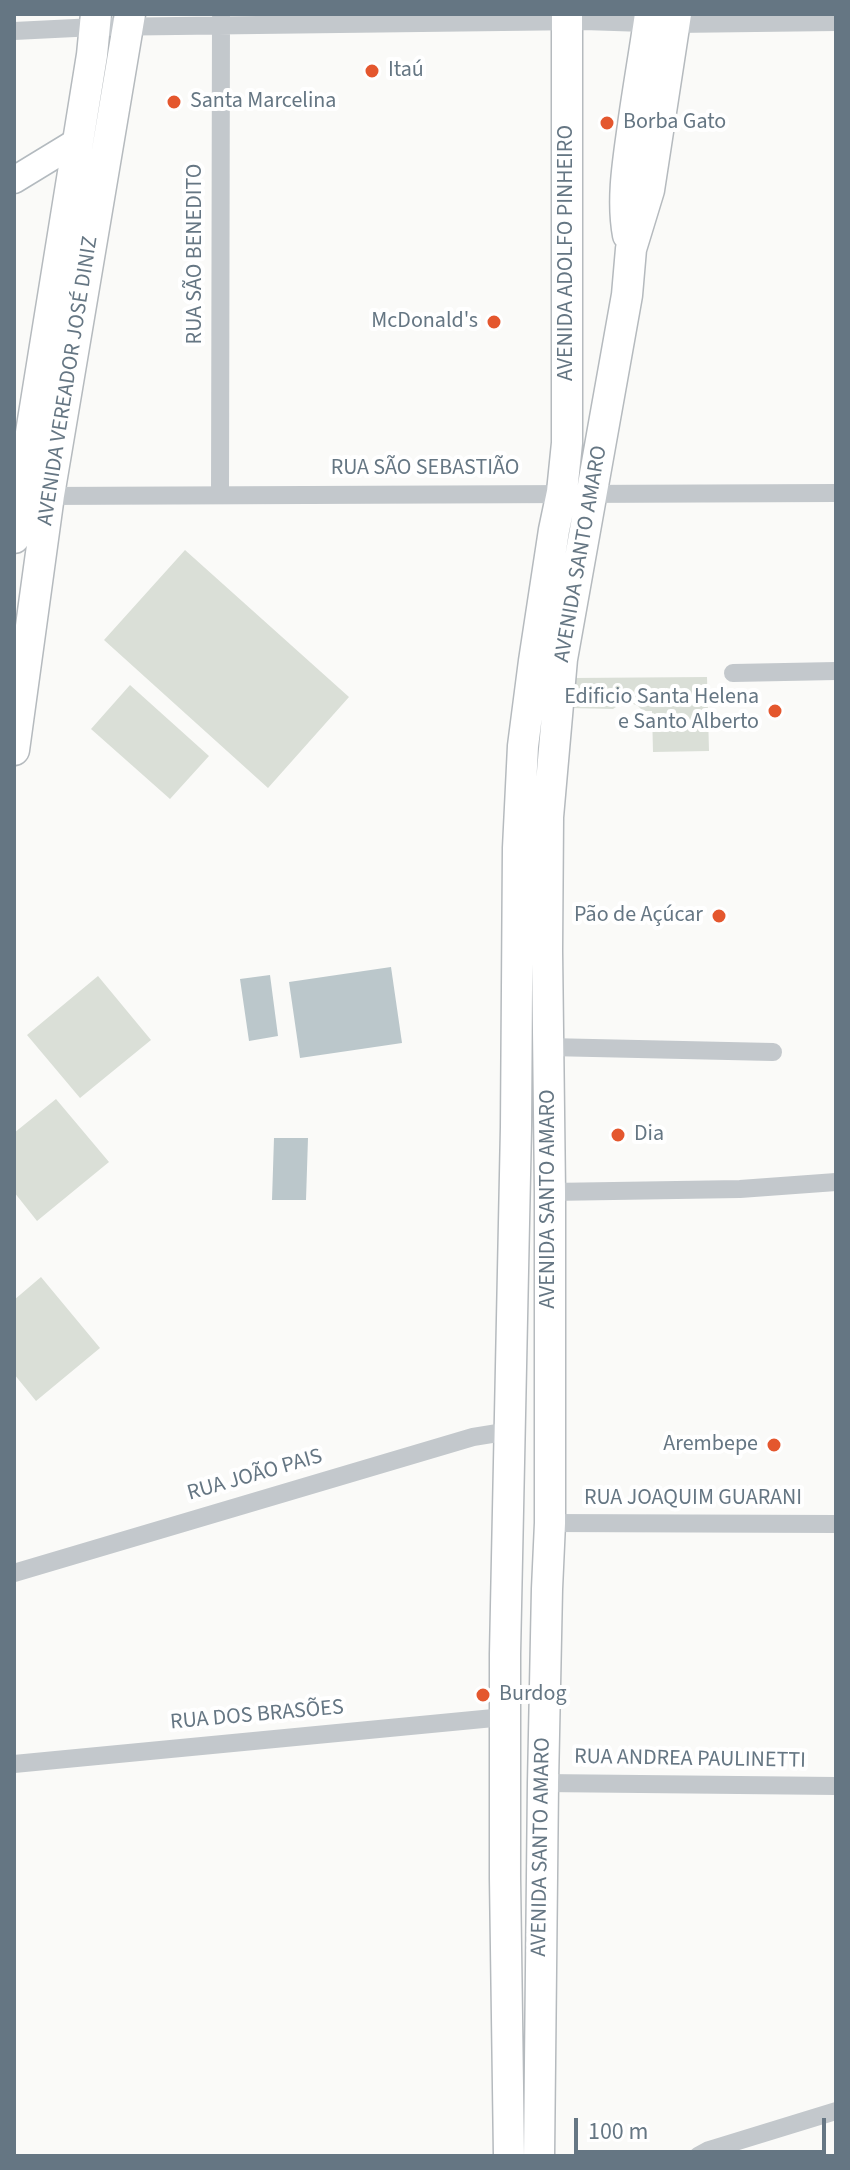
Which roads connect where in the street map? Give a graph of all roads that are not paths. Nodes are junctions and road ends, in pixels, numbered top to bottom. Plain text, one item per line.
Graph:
1 (567, 18) edge
2 (662, 18) edge
3 (221, 20) edge
4 (96, 21) edge
5 (130, 21) edge
6 (836, 22) edge
7 (14, 31) edge
8 (78, 141) junction
9 (14, 180) edge
10 (562, 492) junction
11 (593, 492) junction
12 (836, 493) edge
13 (220, 495) junction
14 (28, 496) edge
15 (14, 538) edge
16 (836, 671) edge
17 (733, 673) dead end
18 (14, 750) edge
19 (548, 1047) junction
20 (773, 1052) dead end
21 (836, 1182) edge
22 (550, 1192) junction
23 (510, 1431) junction
24 (550, 1523) junction
25 (836, 1524) edge
26 (14, 1573) edge
27 (504, 1717) junction
28 (14, 1764) edge
29 (543, 1783) junction
30 (836, 1786) edge
31 (836, 2111) edge
32 (509, 2156) edge
33 (539, 2156) edge
34 (698, 2156) edge

1 - 2 street
1 - 3 street
1 - 10 main road, AVENIDA ADOLFO PINHEIRO
2 - 6 street
2 - 11 main road, AVENIDA SANTO AMARO
3 - 5 street
3 - 13 street, RUA SÃO BENEDITO
4 - 5 street
4 - 7 street
4 - 8 main road, AVENIDA VEREADOR JOSÉ DINIZ
5 - 14 main road, AVENIDA VEREADOR JOSÉ DINIZ
8 - 9 street
8 - 14 main road, AVENIDA VEREADOR JOSÉ DINIZ
10 - 11 street, RUA SÃO SEBASTIÃO
10 - 13 street, RUA SÃO SEBASTIÃO
10 - 23 main road, AVENIDA SANTO AMARO
11 - 12 street, RUA SÃO SEBASTIÃO
11 - 19 main road, AVENIDA SANTO AMARO
13 - 14 street, RUA SÃO SEBASTIÃO
14 - 15 main road, AVENIDA VEREADOR JOSÉ DINIZ
14 - 18 main road, AVENIDA VEREADOR JOSÉ DINIZ
16 - 17 street
19 - 20 street
19 - 22 main road, AVENIDA SANTO AMARO
21 - 22 street
22 - 24 main road, AVENIDA SANTO AMARO
23 - 26 street, RUA JOÃO PAIS
23 - 27 main road, AVENIDA SANTO AMARO
24 - 25 street, RUA JOAQUIM GUARANI
24 - 29 main road, AVENIDA SANTO AMARO
27 - 28 street, RUA DOS BRASÕES
27 - 32 main road, AVENIDA SANTO AMARO
29 - 30 street, RUA ANDREA PAULINETTI
29 - 33 main road, AVENIDA SANTO AMARO
31 - 34 street

